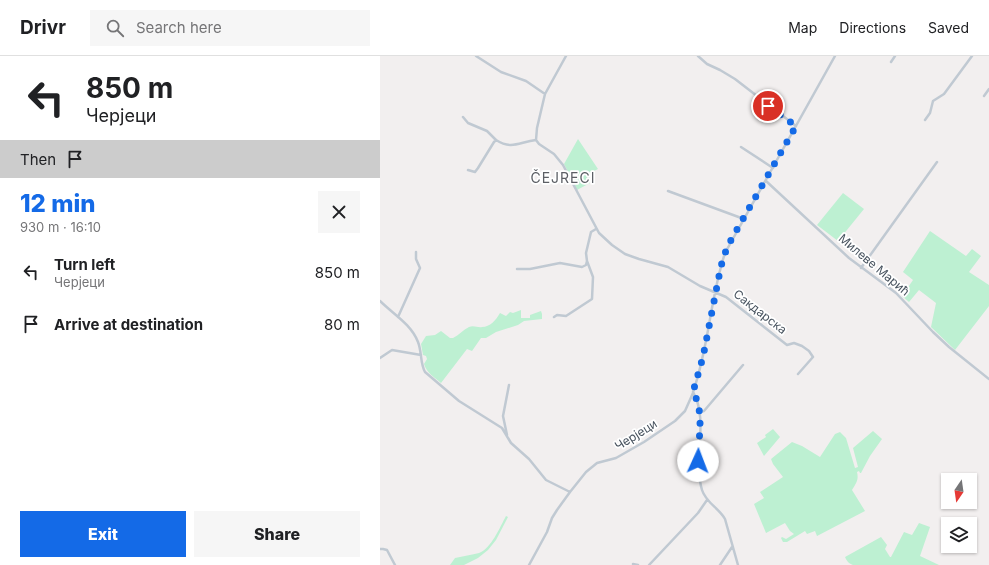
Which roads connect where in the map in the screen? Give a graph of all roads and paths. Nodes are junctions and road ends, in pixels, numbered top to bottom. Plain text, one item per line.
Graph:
1 (476, 56) edge
2 (566, 56) edge
3 (698, 56) edge
4 (835, 56) edge
5 (895, 56) edge
6 (972, 56) edge
7 (891, 62) dead end
8 (989, 89) edge
9 (545, 94) junction
10 (984, 96) dead end
11 (463, 117) dead end
12 (925, 120) dead end
13 (796, 126) junction
14 (496, 140) junction
15 (536, 140) junction
16 (740, 147) dead end
17 (937, 162) dead end
18 (773, 168) junction
19 (468, 170) dead end
20 (766, 181) junction
21 (668, 191) dead end
22 (744, 219) junction
23 (596, 228) junction
24 (416, 252) dead end
25 (587, 261) junction
26 (862, 268) junction
27 (517, 269) dead end
28 (715, 293) junction
29 (380, 301) edge
30 (398, 316) junction
31 (554, 317) dead end
32 (421, 355) junction
33 (380, 358) edge
34 (743, 365) dead end
35 (798, 374) dead end
36 (989, 379) edge
37 (508, 385) dead end
38 (693, 392) junction
39 (700, 412) junction
40 (508, 440) junction
41 (570, 492) junction
42 (707, 500) junction
43 (732, 547) junction
44 (380, 549) edge
45 (633, 564) dead end
46 (394, 565) edge
47 (529, 565) edge
48 (638, 565) edge
49 (650, 565) edge
50 (720, 565) edge
51 (738, 565) edge

1 - 9 street
2 - 9 street
3 - 13 street
4 - 13 street, Черјеци
5 - 7 street
6 - 12 street
8 - 10 street
9 - 15 street
11 - 14 street
13 - 18 street, Черјеци
14 - 15 street
14 - 19 street
15 - 23 street
16 - 18 street
17 - 26 street
18 - 20 street, Черјеци
20 - 22 street, Черјеци
20 - 26 street, Милеве Мaрић
21 - 22 street
22 - 28 street, Черјеци
23 - 25 street
23 - 28 street
24 - 30 street
25 - 27 street
25 - 31 street
26 - 36 street, Милеве Мaрић
28 - 35 street, Сакдарска
28 - 38 street, Черјеци
29 - 30 street
30 - 32 street
32 - 33 street
32 - 40 street
34 - 39 street
37 - 40 street
38 - 39 street
38 - 41 street, Черјеци
39 - 42 street
40 - 41 street
41 - 47 street, Черјеци
42 - 43 street
42 - 49 street
43 - 50 street
43 - 51 street
44 - 46 street
45 - 48 street

